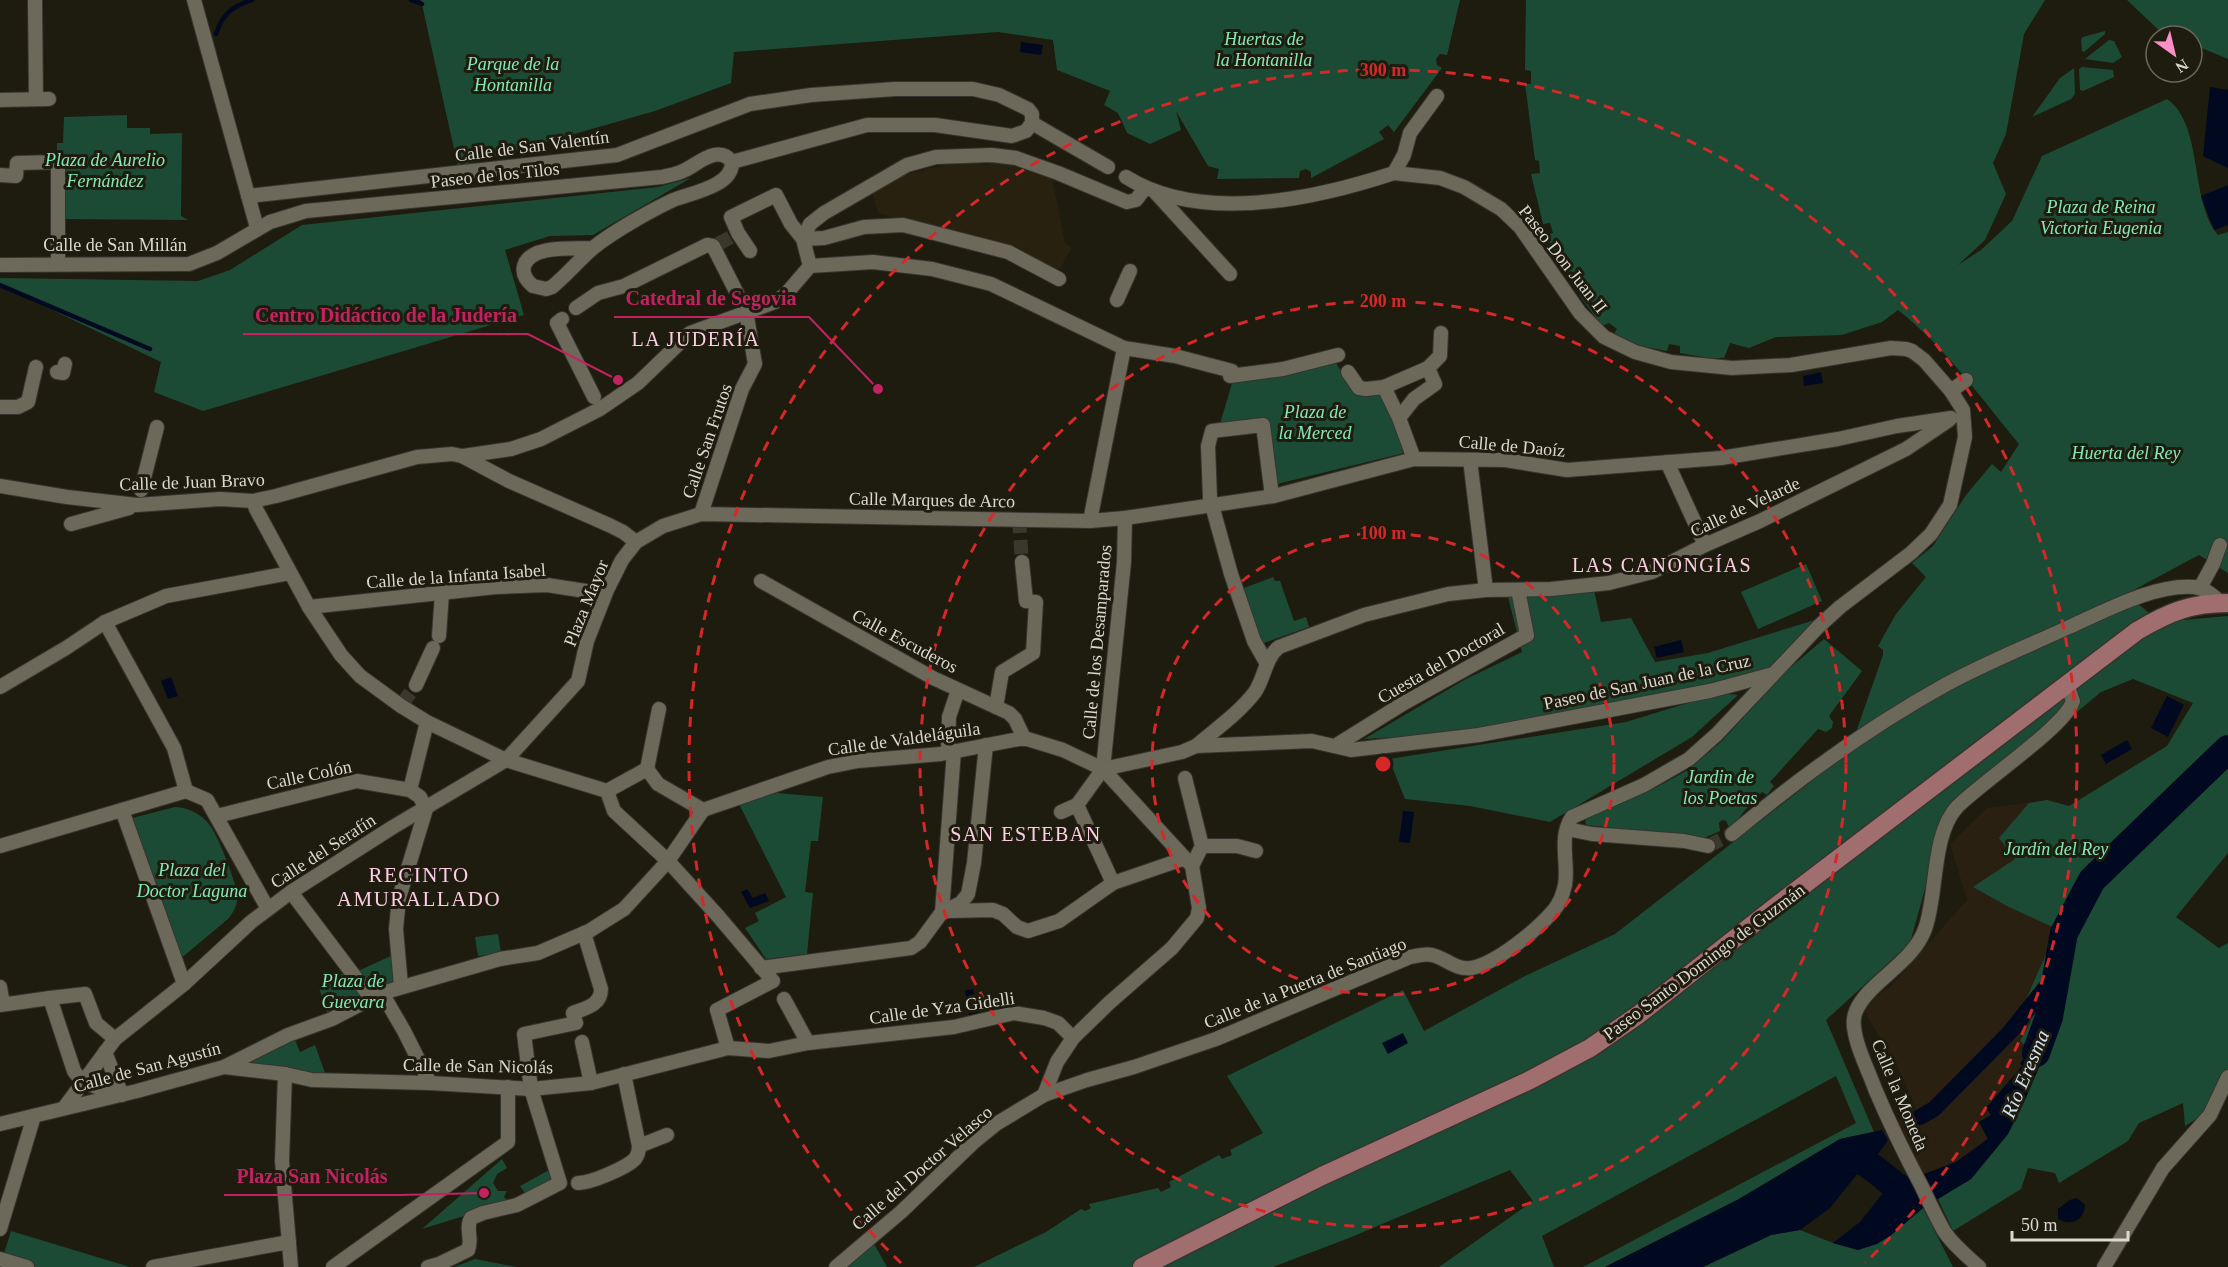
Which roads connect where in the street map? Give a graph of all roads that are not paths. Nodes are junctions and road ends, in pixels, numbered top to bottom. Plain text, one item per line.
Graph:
1 (35, 0) edge
2 (194, 0) edge
3 (1437, 96) dead end
4 (0, 100) edge
5 (1032, 123) junction
6 (732, 162) junction
7 (1108, 167) dead end
8 (1394, 173) junction
9 (0, 175) edge
10 (1126, 177) dead end
11 (1151, 191) junction
12 (248, 196) junction
13 (257, 228) junction
14 (803, 239) junction
15 (593, 248) junction
16 (750, 251) dead end
17 (58, 263) junction
18 (0, 265) edge
19 (810, 266) junction
20 (1130, 272) dead end
21 (1230, 274) dead end
22 (1059, 279) dead end
23 (1117, 300) dead end
24 (576, 308) dead end
25 (746, 311) junction
26 (560, 321) dead end
27 (1441, 333) dead end
28 (1124, 348) junction
29 (1338, 355) dead end
30 (36, 367) dead end
31 (1428, 368) junction
32 (1348, 372) dead end
33 (1966, 380) dead end
34 (1384, 387) junction
35 (1951, 391) junction
36 (597, 402) junction
37 (0, 407) edge
38 (1957, 414) junction
39 (1399, 418) junction
40 (156, 428) dead end
41 (462, 456) junction
42 (1414, 459) junction
43 (1470, 460) junction
44 (1667, 462) junction
45 (0, 486) edge
46 (1272, 496) junction
47 (139, 499) junction
48 (253, 501) junction
49 (1212, 506) junction
50 (701, 514) junction
51 (773, 516) joint
52 (1125, 518) junction
53 (1090, 521) junction
54 (71, 524) dead end
55 (636, 542) junction
56 (1705, 545) junction
57 (2220, 545) dead end
58 (1022, 562) tunnel mouth
59 (290, 573) junction
60 (761, 581) dead end
61 (2200, 588) junction
62 (1486, 590) junction
63 (1518, 590) junction
64 (442, 593) junction
65 (605, 594) junction
66 (2225, 603) edge
67 (309, 607) junction
68 (105, 622) junction
69 (1267, 664) junction
70 (1775, 673) junction
71 (578, 681) joint
72 (2067, 684) junction
73 (416, 685) tunnel mouth
74 (0, 687) edge
75 (958, 690) junction
76 (996, 707) junction
77 (660, 709) dead end
78 (427, 722) junction
79 (1024, 738) junction
80 (986, 745) junction
81 (1196, 746) junction
82 (1335, 746) junction
83 (951, 752) junction
84 (506, 760) junction
85 (647, 769) junction
86 (1103, 770) junction
87 (1185, 778) dead end
88 (613, 787) junction
89 (410, 790) junction
90 (186, 791) junction
91 (1077, 805) junction
92 (426, 809) junction
93 (122, 810) junction
94 (703, 810) junction
95 (1061, 812) dead end
96 (217, 816) junction
97 (1567, 829) junction
98 (1732, 834) tunnel mouth
99 (0, 846) edge
100 (1202, 846) junction
101 (1708, 846) tunnel mouth
102 (1257, 851) dead end
103 (668, 861) junction
104 (1187, 862) junction
105 (1113, 883) junction
106 (291, 892) junction
107 (268, 909) junction
108 (942, 912) junction
109 (584, 933) junction
110 (760, 968) junction
111 (184, 984) junction
112 (401, 986) junction
113 (0, 987) edge
114 (377, 995) junction
115 (50, 998) junction
116 (784, 999) dead end
117 (1, 1005) edge
118 (1073, 1038) junction
119 (115, 1039) junction
120 (582, 1042) dead end
121 (808, 1043) junction
122 (728, 1048) junction
123 (105, 1052) junction
124 (224, 1068) junction
125 (285, 1074) junction
126 (624, 1074) junction
127 (2228, 1077) edge
128 (83, 1083) junction
129 (430, 1083) junction
130 (591, 1083) junction
131 (507, 1087) junction
132 (531, 1089) junction
133 (122, 1095) junction
134 (1044, 1095) junction
135 (64, 1108) junction
136 (34, 1116) junction
137 (0, 1124) edge
138 (667, 1135) dead end
139 (639, 1146) junction
140 (578, 1183) dead end
141 (0, 1230) edge
142 (289, 1242) junction
143 (0, 1259) edge
144 (27, 1267) edge
145 (153, 1267) edge
146 (291, 1267) edge
147 (333, 1267) edge
148 (428, 1267) edge
149 (836, 1267) edge
150 (1142, 1267) edge
151 (1979, 1267) edge
152 (2104, 1267) edge

1 - 4 street
2 - 12 street
3 - 8 street
5 - 6 street
5 - 7 street, Calle de San Valentín
5 - 12 street, Calle de San Valentín
6 - 13 street, Paseo de los Tilos
6 - 15 street
8 - 11 street
8 - 35 street, Paseo Don Juan II
9 - 17 street
10 - 11 street
11 - 14 street
11 - 21 street
12 - 13 street
13 - 17 street, Calle de San Millán
14 - 16 street
14 - 19 street
14 - 22 street
15 - 15 street
17 - 18 street, Calle de San Millán
19 - 25 street, Calle de Juan Bravo
19 - 28 street
20 - 23 street
24 - 25 street, Calle San Frutos
25 - 36 street, Calle de Juan Bravo
25 - 50 street, Calle San Frutos
26 - 36 street
27 - 31 street
28 - 29 street
28 - 53 street
30 - 37 street
31 - 34 street
31 - 39 street
32 - 34 street
33 - 35 street
34 - 39 street
35 - 38 street, Paseo Don Juan II
36 - 41 street, Calle de Juan Bravo
38 - 44 street, Calle de Daoíz
38 - 56 street, Calle de Velarde
38 - 70 street
39 - 42 street
40 - 47 street
41 - 48 street, Calle de Juan Bravo
41 - 55 street
42 - 43 street, Calle de Daoíz
42 - 46 street, Calle de Daoíz
43 - 44 street, Calle de Daoíz
43 - 62 street
44 - 56 street
45 - 47 street, Calle de Juan Bravo
46 - 49 street, Calle de Daoíz
46 - 49 street
47 - 48 street, Calle de Juan Bravo
47 - 54 street
48 - 59 street
49 - 52 street, Calle de Daoíz
49 - 69 street
50 - 51 street, Plaza Mayor
50 - 55 street, Plaza Mayor
51 - 53 street, Calle Marques de Arco
52 - 53 street, Calle de Daoíz
52 - 86 street, Calle de los Desamparados
55 - 65 street, Plaza Mayor
56 - 63 street, Calle de Velarde
57 - 61 street
58 - 76 street
59 - 67 street
59 - 68 street
60 - 75 street, Calle Escuderos
61 - 66 street
61 - 98 street
62 - 63 street, Calle de Velarde
62 - 69 street, Calle de Velarde
63 - 82 street, Cuesta del Doctoral
64 - 65 street, Calle de la Infanta Isabel
64 - 67 street, Calle de la Infanta Isabel
64 - 73 street
65 - 71 street, Plaza Mayor
66 - 72 main road, Paseo Santo Domingo de Guzmán
67 - 78 street
68 - 74 street
68 - 90 street
69 - 81 street
70 - 82 street, Paseo de San Juan de la Cruz
70 - 97 street, Paseo de San Juan de la Cruz
71 - 84 street, Calle del Serafín
72 - 150 main road, Paseo Santo Domingo de Guzmán
72 - 151 street, Calle la Moneda
75 - 76 street, Calle Escuderos
75 - 83 street
76 - 79 street, Calle Escuderos
77 - 85 street
78 - 84 street
78 - 89 street
79 - 80 street, Calle de Valdeláguila
79 - 86 street
80 - 83 street, Calle de Valdeláguila
80 - 108 street
81 - 82 street, Paseo de San Juan de la Cruz
81 - 86 street, Paseo de San Juan de la Cruz
83 - 94 street, Calle de Valdeláguila
83 - 108 street
84 - 88 street
84 - 92 street, Calle del Serafín
85 - 88 street
85 - 94 street
86 - 91 street
86 - 104 street
87 - 100 street
88 - 103 street
89 - 92 street
89 - 96 street, Calle Colón
90 - 93 street
90 - 96 street
91 - 95 street
91 - 105 street
92 - 106 street, Calle del Serafín
92 - 112 street
93 - 99 street
93 - 111 street
94 - 103 street
96 - 107 street
97 - 101 street
97 - 134 street, Calle de la Puerta de Santiago
100 - 102 street
100 - 104 street
103 - 109 street
103 - 110 street
104 - 105 street
104 - 118 street
105 - 108 street
106 - 107 street, Calle del Serafín
106 - 114 street
107 - 111 street
108 - 110 street
109 - 112 street
109 - 132 street
110 - 122 street
111 - 119 street
112 - 114 street
113 - 117 street
114 - 124 street, Calle de San Agustín
114 - 129 street
115 - 117 street
115 - 119 street
115 - 128 street
116 - 121 street
118 - 121 street, Calle de Yza Gidelli
118 - 134 street
119 - 123 street
120 - 130 street
121 - 122 street, Calle de Yza Gidelli
122 - 126 street, Calle de San Nicolás
123 - 128 street
123 - 133 street
124 - 125 street, Calle de San Nicolás
124 - 133 street, Calle de San Agustín
125 - 129 street, Calle de San Nicolás
125 - 142 street
126 - 130 street, Calle de San Nicolás
126 - 139 street
127 - 152 street
128 - 133 street
128 - 135 street
129 - 131 street, Calle de San Nicolás
130 - 132 street, Calle de San Nicolás
131 - 132 street, Calle de San Nicolás
131 - 147 street
132 - 148 street
133 - 135 street, Calle de San Agustín
134 - 149 street, Calle del Doctor Velasco
135 - 136 street, Calle de San Agustín
136 - 137 street, Calle de San Agustín
136 - 141 street
138 - 139 street
139 - 140 street
142 - 145 street
142 - 146 street
143 - 144 street

